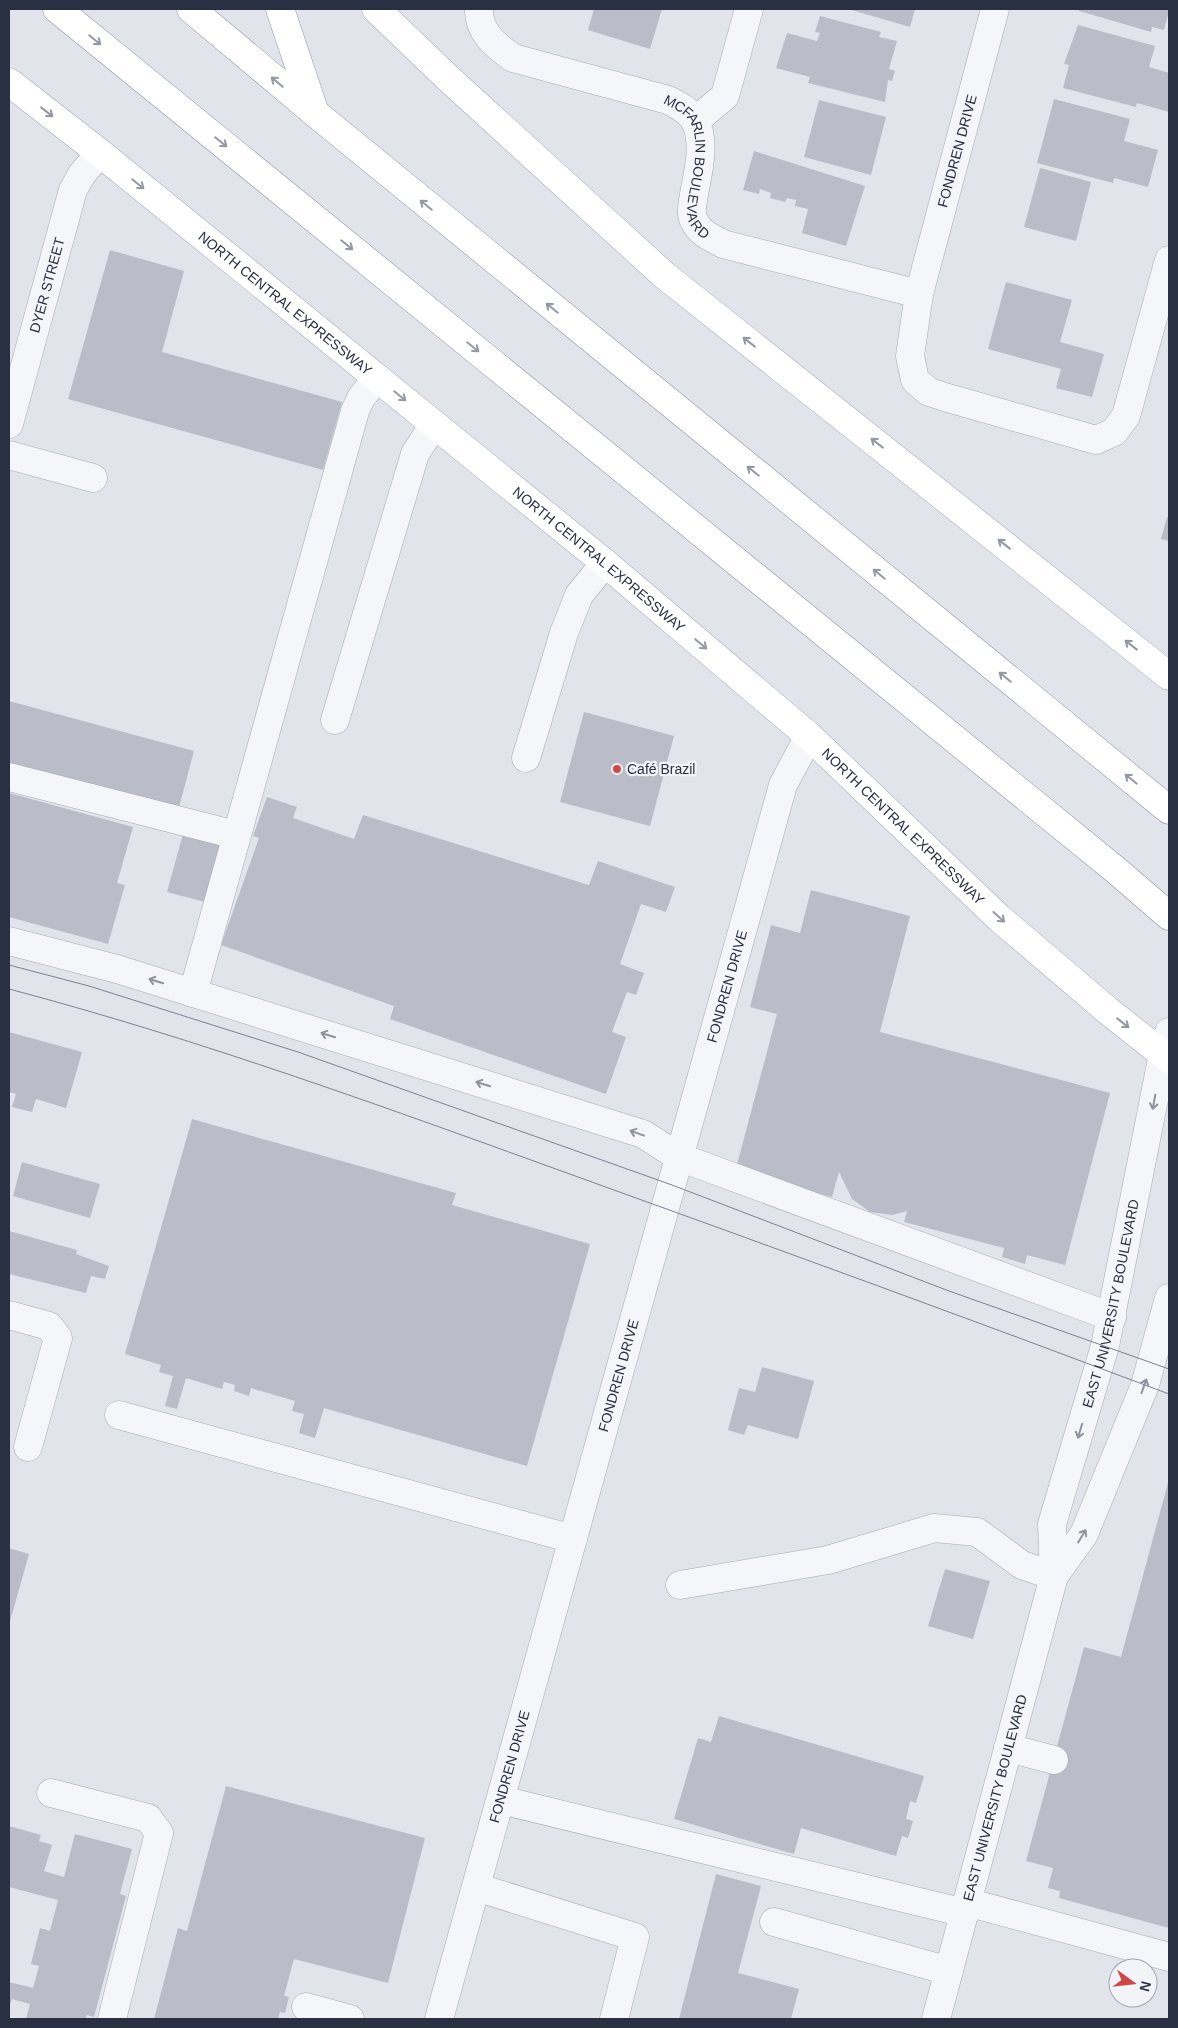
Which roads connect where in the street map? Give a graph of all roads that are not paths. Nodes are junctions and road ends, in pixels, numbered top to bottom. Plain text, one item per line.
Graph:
1 (57, 9) edge
2 (191, 9) edge
3 (280, 9) edge
4 (376, 9) edge
5 (479, 9) edge
6 (750, 9) edge
7 (995, 9) edge
8 (9, 82) edge
9 (315, 114) junction
10 (695, 121) junction
11 (100, 153) junction
12 (1169, 260) edge
13 (919, 294) junction
14 (377, 378) junction
15 (9, 424) edge
16 (434, 424) junction
17 (9, 455) edge
18 (93, 478) dead end
19 (605, 563) junction
20 (1169, 676) edge
21 (335, 720) dead end
22 (809, 736) junction
23 (526, 758) dead end
24 (9, 777) edge
25 (1169, 810) edge
26 (236, 835) junction
27 (1169, 916) edge
28 (9, 940) edge
29 (192, 993) junction
30 (1167, 1048) edge
31 (680, 1157) junction
32 (1169, 1298) edge
33 (9, 1316) edge
34 (1112, 1317) junction
35 (119, 1415) dead end
36 (28, 1447) dead end
37 (573, 1539) junction
38 (1054, 1576) junction
39 (680, 1586) dead end
40 (1008, 1748) junction
41 (1054, 1760) dead end
42 (51, 1793) dead end
43 (501, 1800) junction
44 (476, 1887) junction
45 (966, 1907) junction
46 (774, 1922) dead end
47 (1169, 1957) edge
48 (949, 1971) junction
49 (306, 2007) dead end
50 (112, 2019) edge
51 (350, 2019) edge
52 (439, 2019) edge
53 (614, 2019) edge
54 (936, 2019) edge

1 -> 27 main road
9 -> 2 main road
3 - 9 main road
20 -> 4 main road
5 - 10 street, MCFARLIN BOULEVARD
6 - 10 street
7 - 13 street, FONDREN DRIVE
8 -> 11 main road, NORTH CENTRAL EXPRESSWAY
25 -> 9 main road
10 - 13 street, MCFARLIN BOULEVARD
11 -> 14 main road, NORTH CENTRAL EXPRESSWAY
11 - 15 street, DYER STREET
12 - 13 street, FONDREN DRIVE
14 -> 16 main road, NORTH CENTRAL EXPRESSWAY
14 - 26 street
16 - 19 main road, NORTH CENTRAL EXPRESSWAY
16 - 21 street
17 - 18 street
19 -> 22 main road, NORTH CENTRAL EXPRESSWAY
19 - 23 street
22 -> 30 main road, NORTH CENTRAL EXPRESSWAY
22 - 31 street, FONDREN DRIVE
24 - 26 street
26 - 29 street
29 -> 28 street
31 -> 29 street
30 -> 34 street, EAST UNIVERSITY BOULEVARD
31 - 34 street
31 - 37 street, FONDREN DRIVE
38 -> 32 street, EAST UNIVERSITY BOULEVARD
33 - 36 street
34 -> 38 street, EAST UNIVERSITY BOULEVARD
35 - 37 street
37 - 43 street, FONDREN DRIVE
38 - 39 street
38 - 40 street, EAST UNIVERSITY BOULEVARD
40 - 41 street
40 - 45 street, EAST UNIVERSITY BOULEVARD
42 - 50 street
43 - 44 street, FONDREN DRIVE
43 - 45 street
44 - 52 street, FONDREN DRIVE
44 - 53 street
45 - 47 street
45 - 48 street, EAST UNIVERSITY BOULEVARD
46 - 48 street
48 - 54 street, EAST UNIVERSITY BOULEVARD
49 - 51 street

